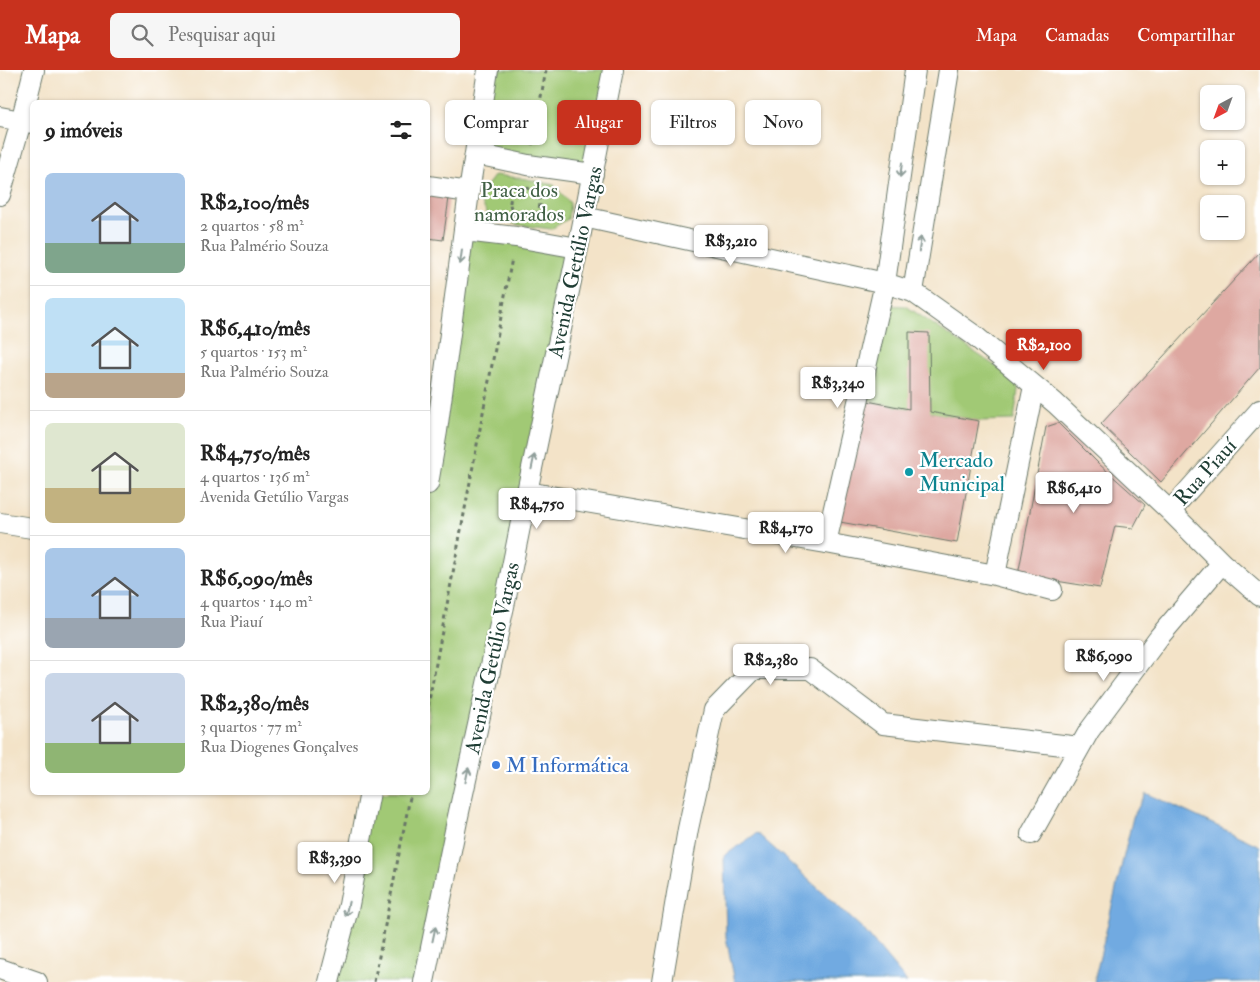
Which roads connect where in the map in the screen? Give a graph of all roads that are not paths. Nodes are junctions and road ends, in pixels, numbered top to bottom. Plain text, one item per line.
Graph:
1 (34, 70) edge
2 (488, 70) edge
3 (614, 70) edge
4 (915, 70) edge
5 (949, 70) edge
6 (0, 117) edge
7 (27, 122) edge
8 (476, 154) junction
9 (593, 174) junction
10 (430, 186) edge
11 (469, 192) junction
12 (0, 196) edge
13 (584, 217) junction
14 (464, 231) junction
15 (578, 248) junction
16 (885, 283) junction
17 (912, 292) junction
18 (1034, 386) junction
19 (1260, 410) edge
20 (430, 472) edge
21 (527, 492) junction
22 (1170, 511) junction
23 (0, 523) edge
24 (30, 528) edge
25 (826, 543) junction
26 (1222, 563) junction
27 (995, 575) junction
28 (1052, 590) dead end
29 (1260, 596) edge
30 (1080, 747) junction
31 (369, 795) edge
32 (1031, 834) dead end
33 (0, 969) edge
34 (37, 982) edge
35 (329, 982) edge
36 (424, 982) edge
37 (662, 982) edge

1 - 7 street
2 - 8 street
3 - 9 street, Avenida Getúlio Vargas
4 -> 16 street
17 -> 5 street
6 - 7 street
7 - 12 street
8 - 9 street
8 - 11 street
9 - 13 street, Avenida Getúlio Vargas
10 - 11 street
11 - 14 street
13 - 15 street, Avenida Getúlio Vargas
13 - 16 street
14 - 15 street
14 -> 20 street
21 -> 15 street, Avenida Getúlio Vargas
16 - 17 street
16 - 25 street
17 - 18 street
18 - 22 street
18 - 27 street
19 - 22 street, Rua Piauí
21 - 25 street
36 -> 21 street, Avenida Getúlio Vargas
22 - 26 street
23 - 24 street
25 - 27 street
26 - 29 street
26 - 30 street
27 - 28 street
30 - 32 street
30 - 37 street
31 -> 35 street
33 - 34 street

